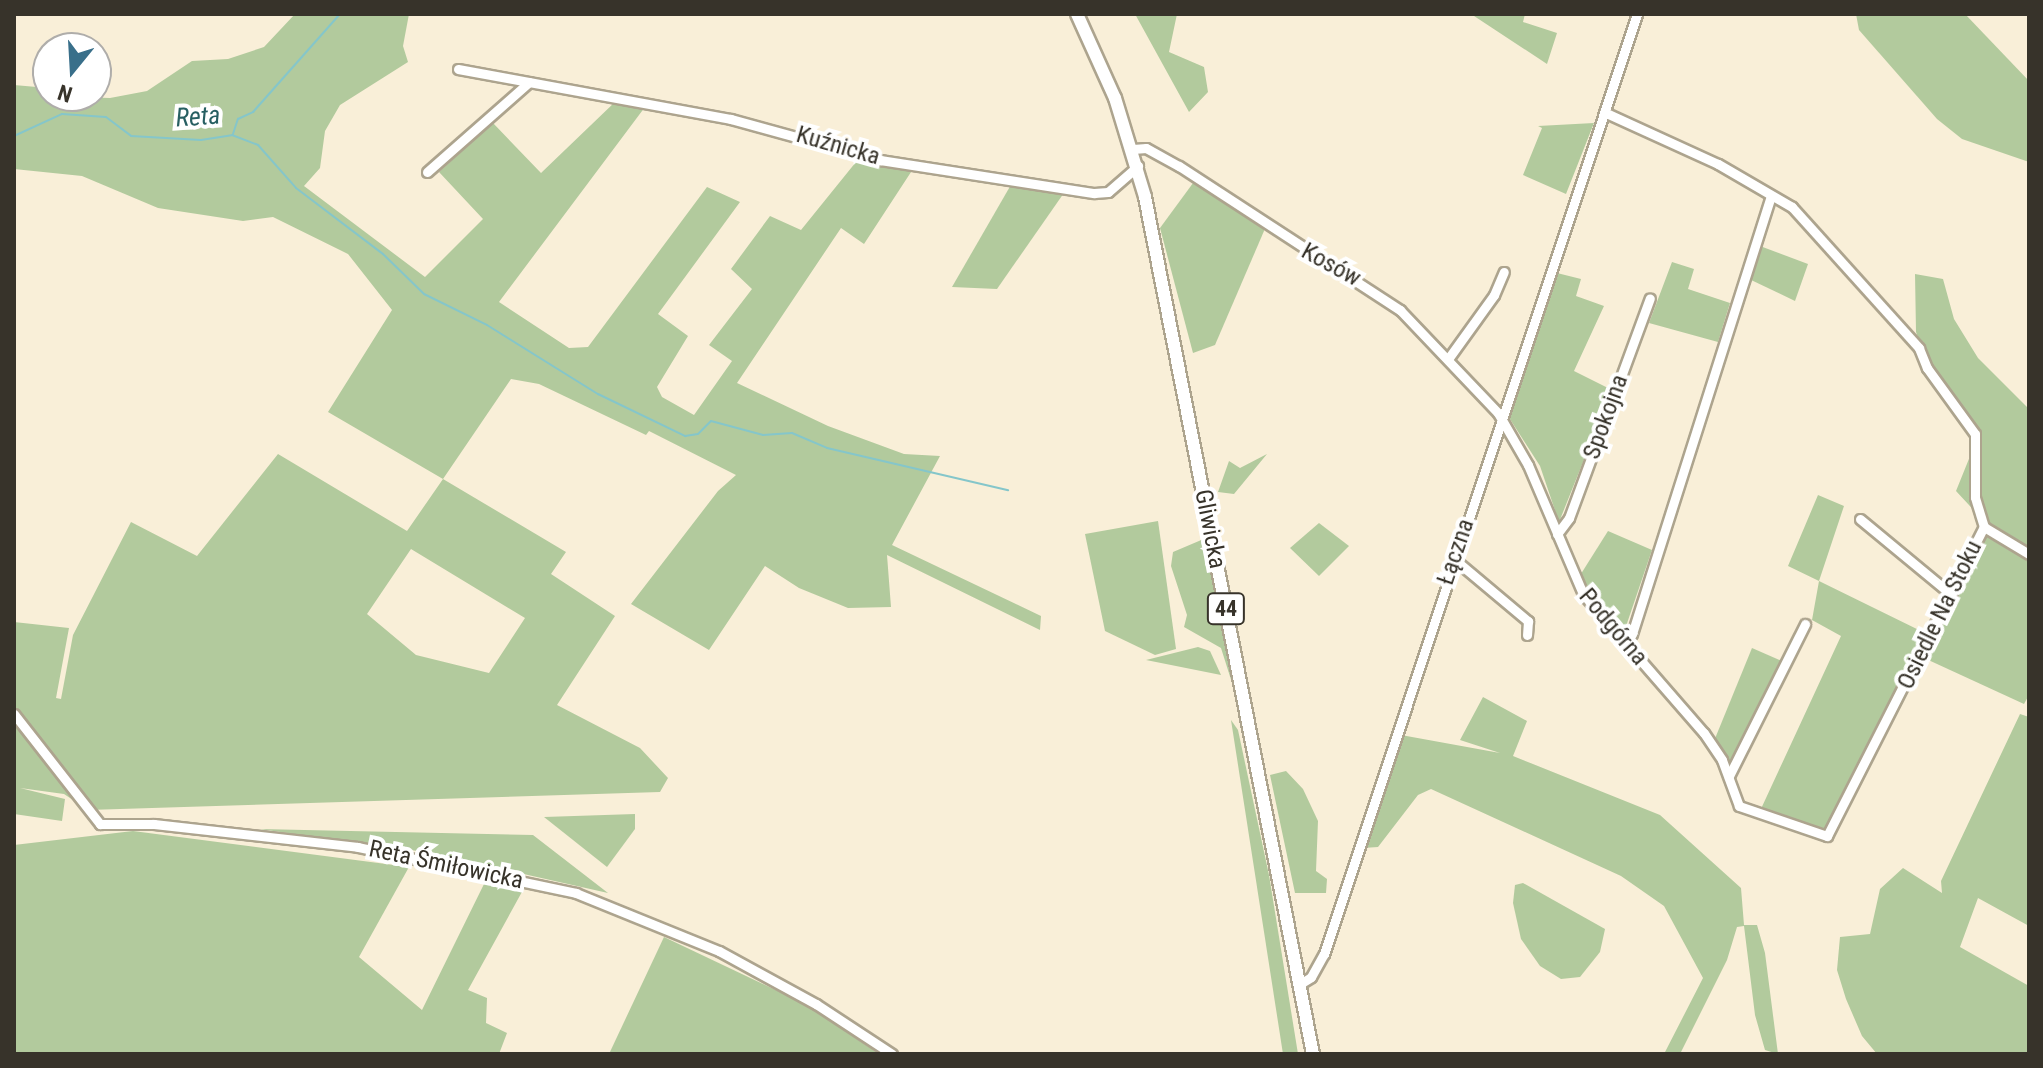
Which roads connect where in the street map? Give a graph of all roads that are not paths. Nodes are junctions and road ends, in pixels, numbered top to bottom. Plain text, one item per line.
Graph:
1 (1077, 14) edge
2 (1637, 14) edge
3 (458, 69) dead end
4 (529, 82) junction
5 (1604, 112) junction
6 (1133, 149) junction
7 (1138, 166) junction
8 (427, 172) dead end
9 (1771, 197) junction
10 (1504, 272) dead end
11 (1650, 298) dead end
12 (1448, 359) junction
13 (1502, 420) junction
14 (1860, 519) dead end
15 (1984, 527) junction
16 (1557, 534) junction
17 (2029, 554) edge
18 (1454, 559) junction
19 (1952, 595) junction
20 (1805, 624) dead end
21 (1527, 635) dead end
22 (1622, 643) junction
23 (14, 714) edge
24 (1729, 776) junction
25 (1827, 836) joint
26 (1300, 984) junction
27 (892, 1054) edge
28 (1313, 1054) edge

1 - 6 main road, Gliwicka / 44
2 - 5 street, Łączna
3 - 4 street, Kuźnicka
4 - 7 street, Kuźnicka
4 - 8 street
5 - 9 street
5 - 13 street, Łączna
6 - 7 main road, Gliwicka / 44
6 - 12 street, Kosów
7 - 26 main road, Gliwicka / 44
9 - 15 street, Osiedle Na Stoku
9 - 22 street
10 - 12 street
11 - 16 street, Spokojna
12 - 13 street, Kosów
13 - 16 street, Podgórna
13 - 18 street, Łączna
14 - 19 street
15 - 17 street
15 - 19 street, Osiedle Na Stoku
16 - 22 street, Podgórna
18 - 21 street
18 - 26 street, Łączna
19 - 25 street, Osiedle Na Stoku
20 - 24 street
22 - 24 street, Podgórna
23 - 27 street, Reta Śmiłowicka
24 - 25 street, Podgórna
26 - 28 main road, Gliwicka / 44

